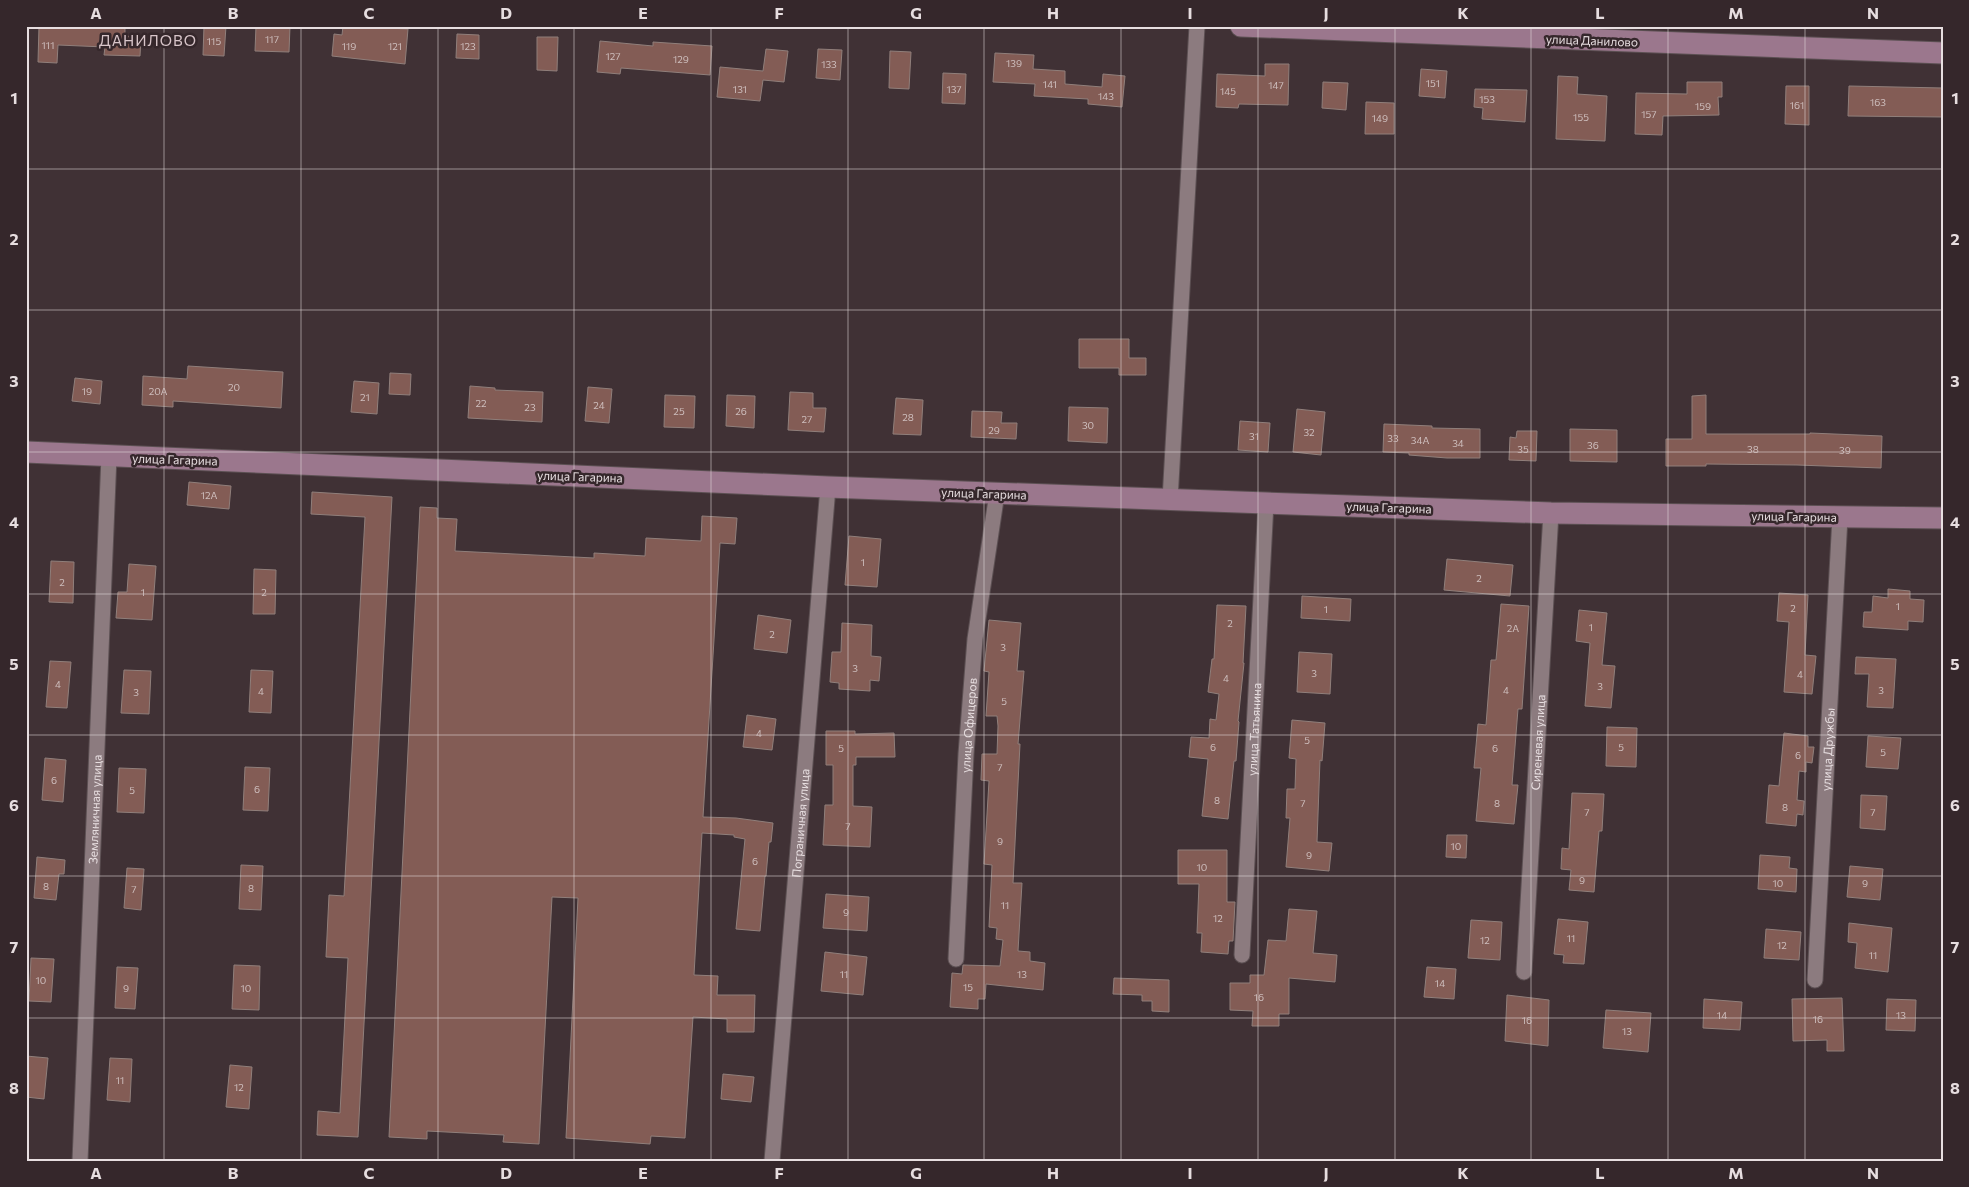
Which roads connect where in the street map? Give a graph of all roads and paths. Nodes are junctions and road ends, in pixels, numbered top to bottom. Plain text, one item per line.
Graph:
1 (1196, 26) edge
2 (1241, 26) edge
3 (1943, 53) edge
4 (26, 452) edge
5 (109, 456) junction
6 (828, 487) junction
7 (997, 493) junction
8 (1170, 500) junction
9 (1266, 503) junction
10 (1551, 513) junction
11 (1840, 517) junction
12 (1943, 518) edge
13 (1242, 955) dead end
14 (956, 959) dead end
15 (1524, 972) dead end
16 (1815, 980) dead end
17 (80, 1161) edge
18 (772, 1161) edge

1 - 8 street
2 - 3 street, улица Данилово
4 - 5 street, улица Гагарина
5 - 6 street, улица Гагарина
5 - 17 street, Земляничная улица
6 - 7 street, улица Гагарина
6 - 18 street, Пограничная улица
7 - 8 street, улица Гагарина
7 - 14 street, улица Офицеров
8 - 9 street, улица Гагарина
9 - 10 street, улица Гагарина
9 - 13 street, улица Татьянина
10 - 11 street, улица Гагарина
10 - 15 street, Сиреневая улица
11 - 12 street, улица Гагарина
11 - 16 street, улица Дружбы

